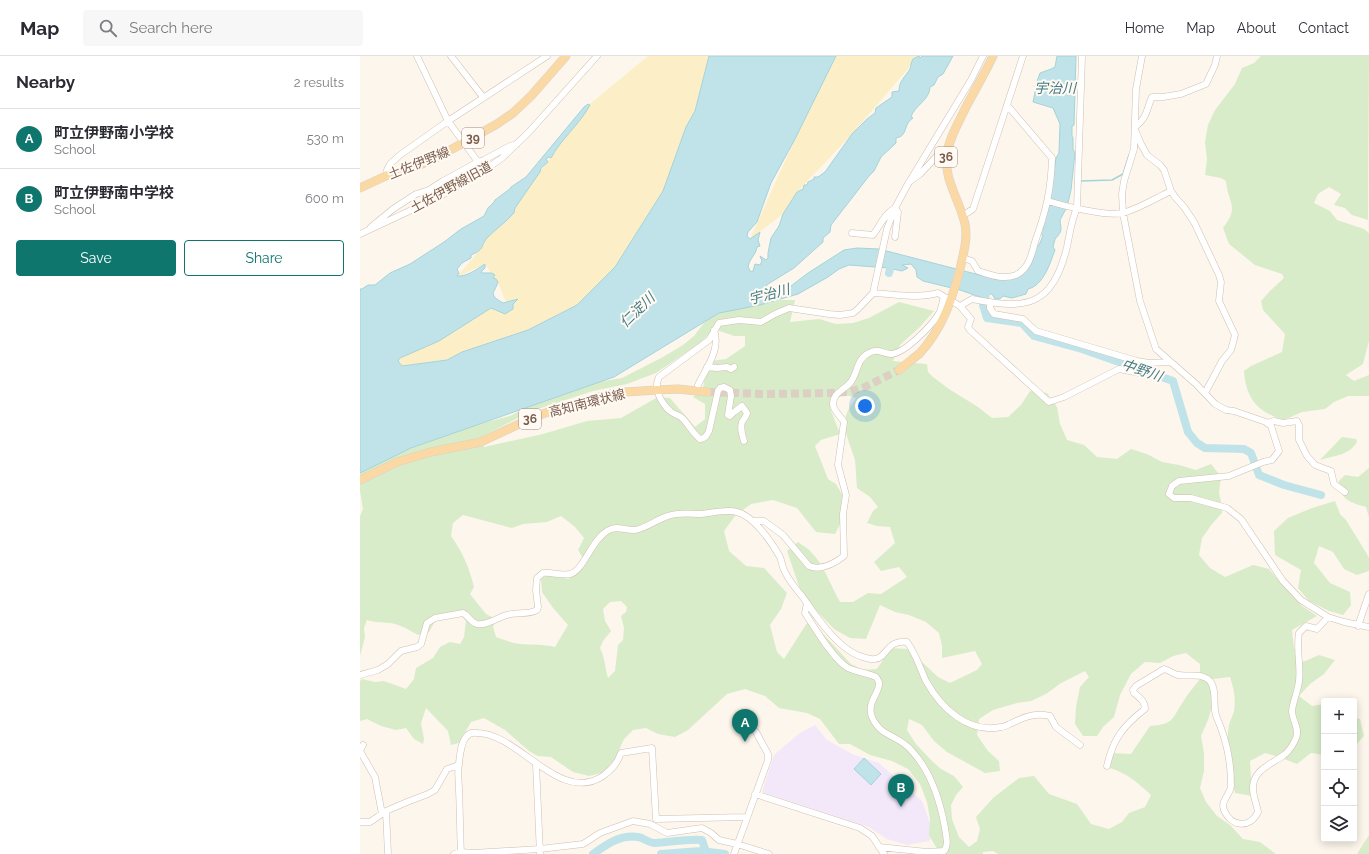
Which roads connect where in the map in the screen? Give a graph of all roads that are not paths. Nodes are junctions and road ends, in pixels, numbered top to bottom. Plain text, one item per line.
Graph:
1 (417, 56) edge
2 (451, 56) edge
3 (547, 56) edge
4 (566, 56) edge
5 (597, 56) edge
6 (983, 56) edge
7 (993, 56) edge
8 (1023, 56) edge
9 (1082, 56) edge
10 (1142, 56) edge
11 (1217, 56) edge
12 (483, 97) junction
13 (1007, 105) junction
14 (448, 121) junction
15 (1135, 127) junction
16 (464, 143) junction
17 (518, 144) junction
18 (946, 155) junction
19 (478, 162) junction
20 (388, 175) junction
21 (909, 182) junction
22 (360, 188) edge
23 (1171, 191) junction
24 (1049, 202) junction
25 (895, 208) junction
26 (1076, 208) junction
27 (1123, 213) junction
28 (962, 215) junction
29 (369, 230) junction
30 (852, 233) dead end
31 (360, 234) edge
32 (895, 237) dead end
33 (962, 262) junction
34 (873, 293) junction
35 (949, 297) junction
36 (990, 302) junction
37 (960, 306) junction
38 (714, 330) junction
39 (1170, 362) junction
40 (1148, 363) junction
41 (707, 366) junction
42 (734, 367) dead end
43 (899, 370) tunnel mouth
44 (698, 385) dead end
45 (657, 390) junction
46 (707, 392) tunnel mouth
47 (1205, 393) junction
48 (1268, 423) junction
49 (744, 441) dead end
50 (360, 480) edge
51 (1345, 492) dead end
52 (753, 521) junction
53 (1369, 594) edge
54 (807, 604) junction
55 (1328, 617) junction
56 (1358, 626) junction
57 (1369, 627) edge
58 (360, 675) edge
59 (756, 732) dead end
60 (364, 745) dead end
61 (1080, 745) dead end
62 (536, 764) junction
63 (459, 765) junction
64 (1107, 766) dead end
65 (755, 794) junction
66 (384, 813) junction
67 (746, 817) junction
68 (360, 822) edge
69 (738, 844) junction
70 (878, 847) junction
71 (540, 852) edge
72 (461, 853) edge
73 (388, 854) edge
74 (454, 854) edge
75 (734, 854) edge
76 (769, 854) edge
77 (884, 854) edge

1 - 14 street
2 - 12 street
3 - 12 street
4 - 16 main road, 土佐伊野線 / 39
5 - 17 street, 土佐伊野線旧道
6 - 21 street
7 - 18 main road, 36
8 - 13 street
9 - 26 street
10 - 15 street
11 - 15 street
12 - 14 street
13 - 24 street
13 - 28 street
14 - 16 street
14 - 20 street
15 - 23 street
15 - 27 street
16 - 19 street
16 - 20 main road, 土佐伊野線 / 39
17 - 19 street
17 - 29 street, 土佐伊野線旧道
18 - 21 street
18 - 28 main road, 36
19 - 29 street
20 - 22 main road, 土佐伊野線 / 39
21 - 25 street
23 - 27 street
23 - 47 street
24 - 26 street
24 - 33 street
25 - 30 street
25 - 32 street
25 - 34 street
26 - 27 street
26 - 36 street
27 - 39 street
28 - 33 main road, 36
29 - 31 street, 土佐伊野線旧道
33 - 35 main road, 36
34 - 35 street
34 - 38 street
35 - 37 street
35 - 43 main road, 36
35 - 52 street
36 - 37 street
36 - 40 street
37 - 40 street
38 - 41 street
38 - 45 street
39 - 40 street
39 - 47 street
41 - 42 street
41 - 44 street
45 - 46 main road, 高知南環状線 / 36
45 - 49 street
45 - 50 main road, 高知南環状線 / 36
47 - 48 street
48 - 51 street
48 - 55 street
52 - 54 street
52 - 58 street
53 - 56 street
54 - 61 street
54 - 70 street
55 - 56 street
55 - 64 street
56 - 57 street
59 - 65 street
60 - 66 street
62 - 63 street
62 - 67 street
62 - 71 street
63 - 66 street
63 - 72 street
65 - 67 street
65 - 70 street
66 - 68 street
66 - 73 street
67 - 69 street
69 - 71 street
69 - 75 street
69 - 76 street
70 - 77 street
71 - 72 street
72 - 74 street

